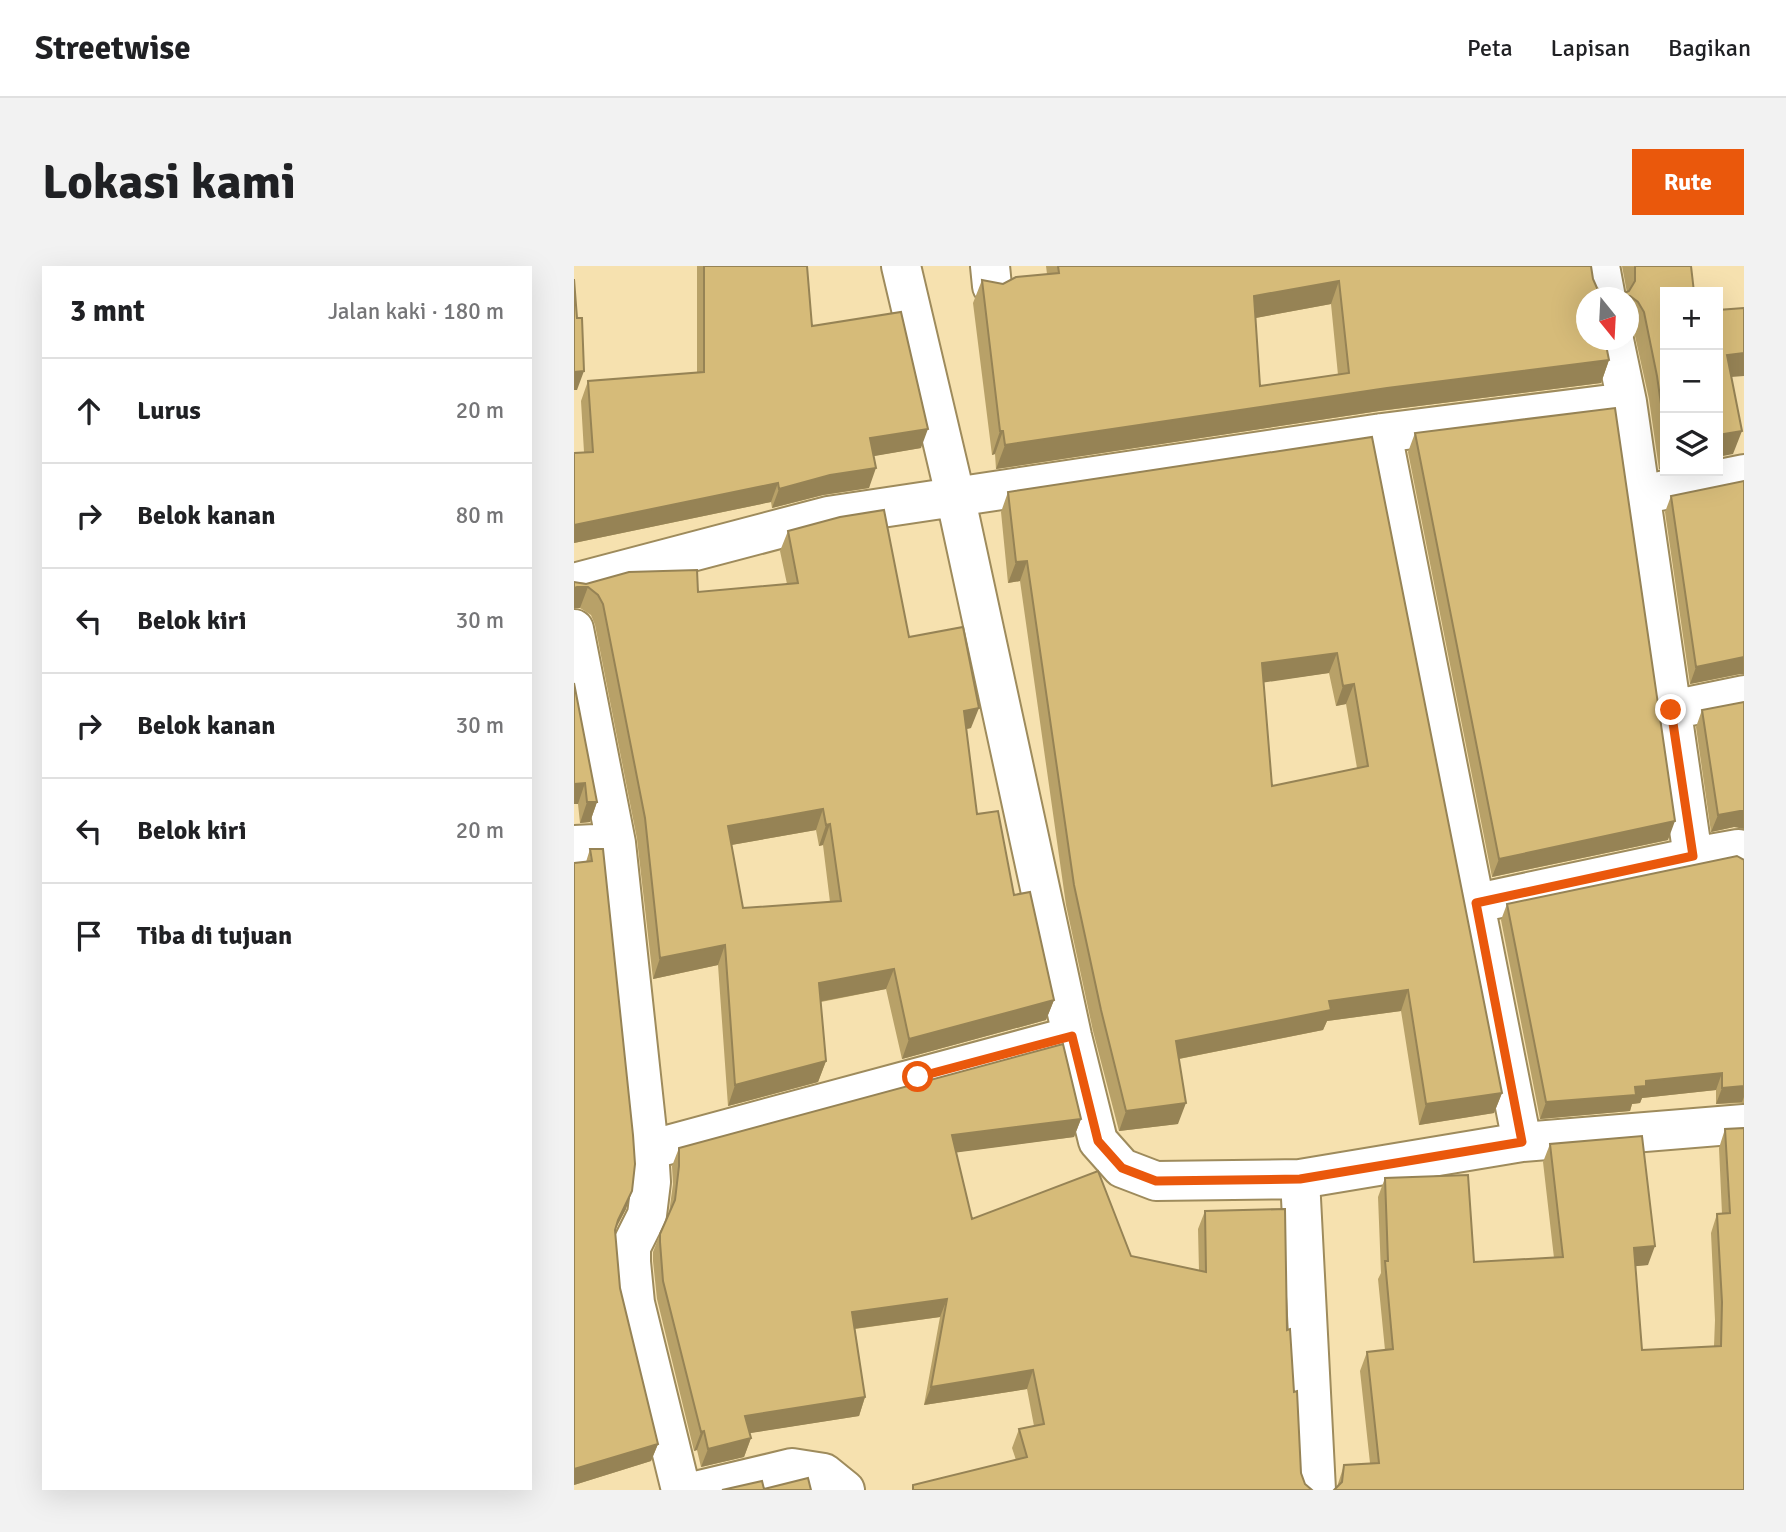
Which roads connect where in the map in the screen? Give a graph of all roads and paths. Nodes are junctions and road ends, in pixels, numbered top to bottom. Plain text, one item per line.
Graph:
1 (901, 266) edge
2 (1600, 266) edge
3 (1604, 287) edge
4 (1616, 350) edge
5 (1627, 402) junction
6 (1382, 432) junction
7 (1744, 474) edge
8 (955, 495) junction
9 (1640, 495) junction
10 (574, 583) edge
11 (574, 629) edge
12 (1744, 695) edge
13 (1671, 710) junction
14 (617, 843) junction
15 (574, 845) edge
16 (1693, 856) junction
17 (1744, 856) edge
18 (1476, 903) junction
19 (1072, 1036) junction
20 (1744, 1124) edge
21 (1522, 1142) junction
22 (649, 1150) junction
23 (1300, 1179) junction
24 (681, 1490) edge
25 (700, 1490) edge
26 (845, 1490) edge
27 (1316, 1490) edge

1 - 8 street
2 - 3 street
4 - 5 street
5 - 6 street
5 - 9 street
6 - 8 street
6 - 18 street
7 - 9 street
8 - 10 street
8 - 19 street
9 - 13 street
11 - 14 street
12 - 13 street
13 - 16 street
14 - 15 street
14 - 22 street
16 - 17 street
16 - 18 street
18 - 21 street
19 - 22 street
19 - 23 street
20 - 21 street
21 - 23 street
22 - 24 street
23 - 27 street
25 - 26 street

